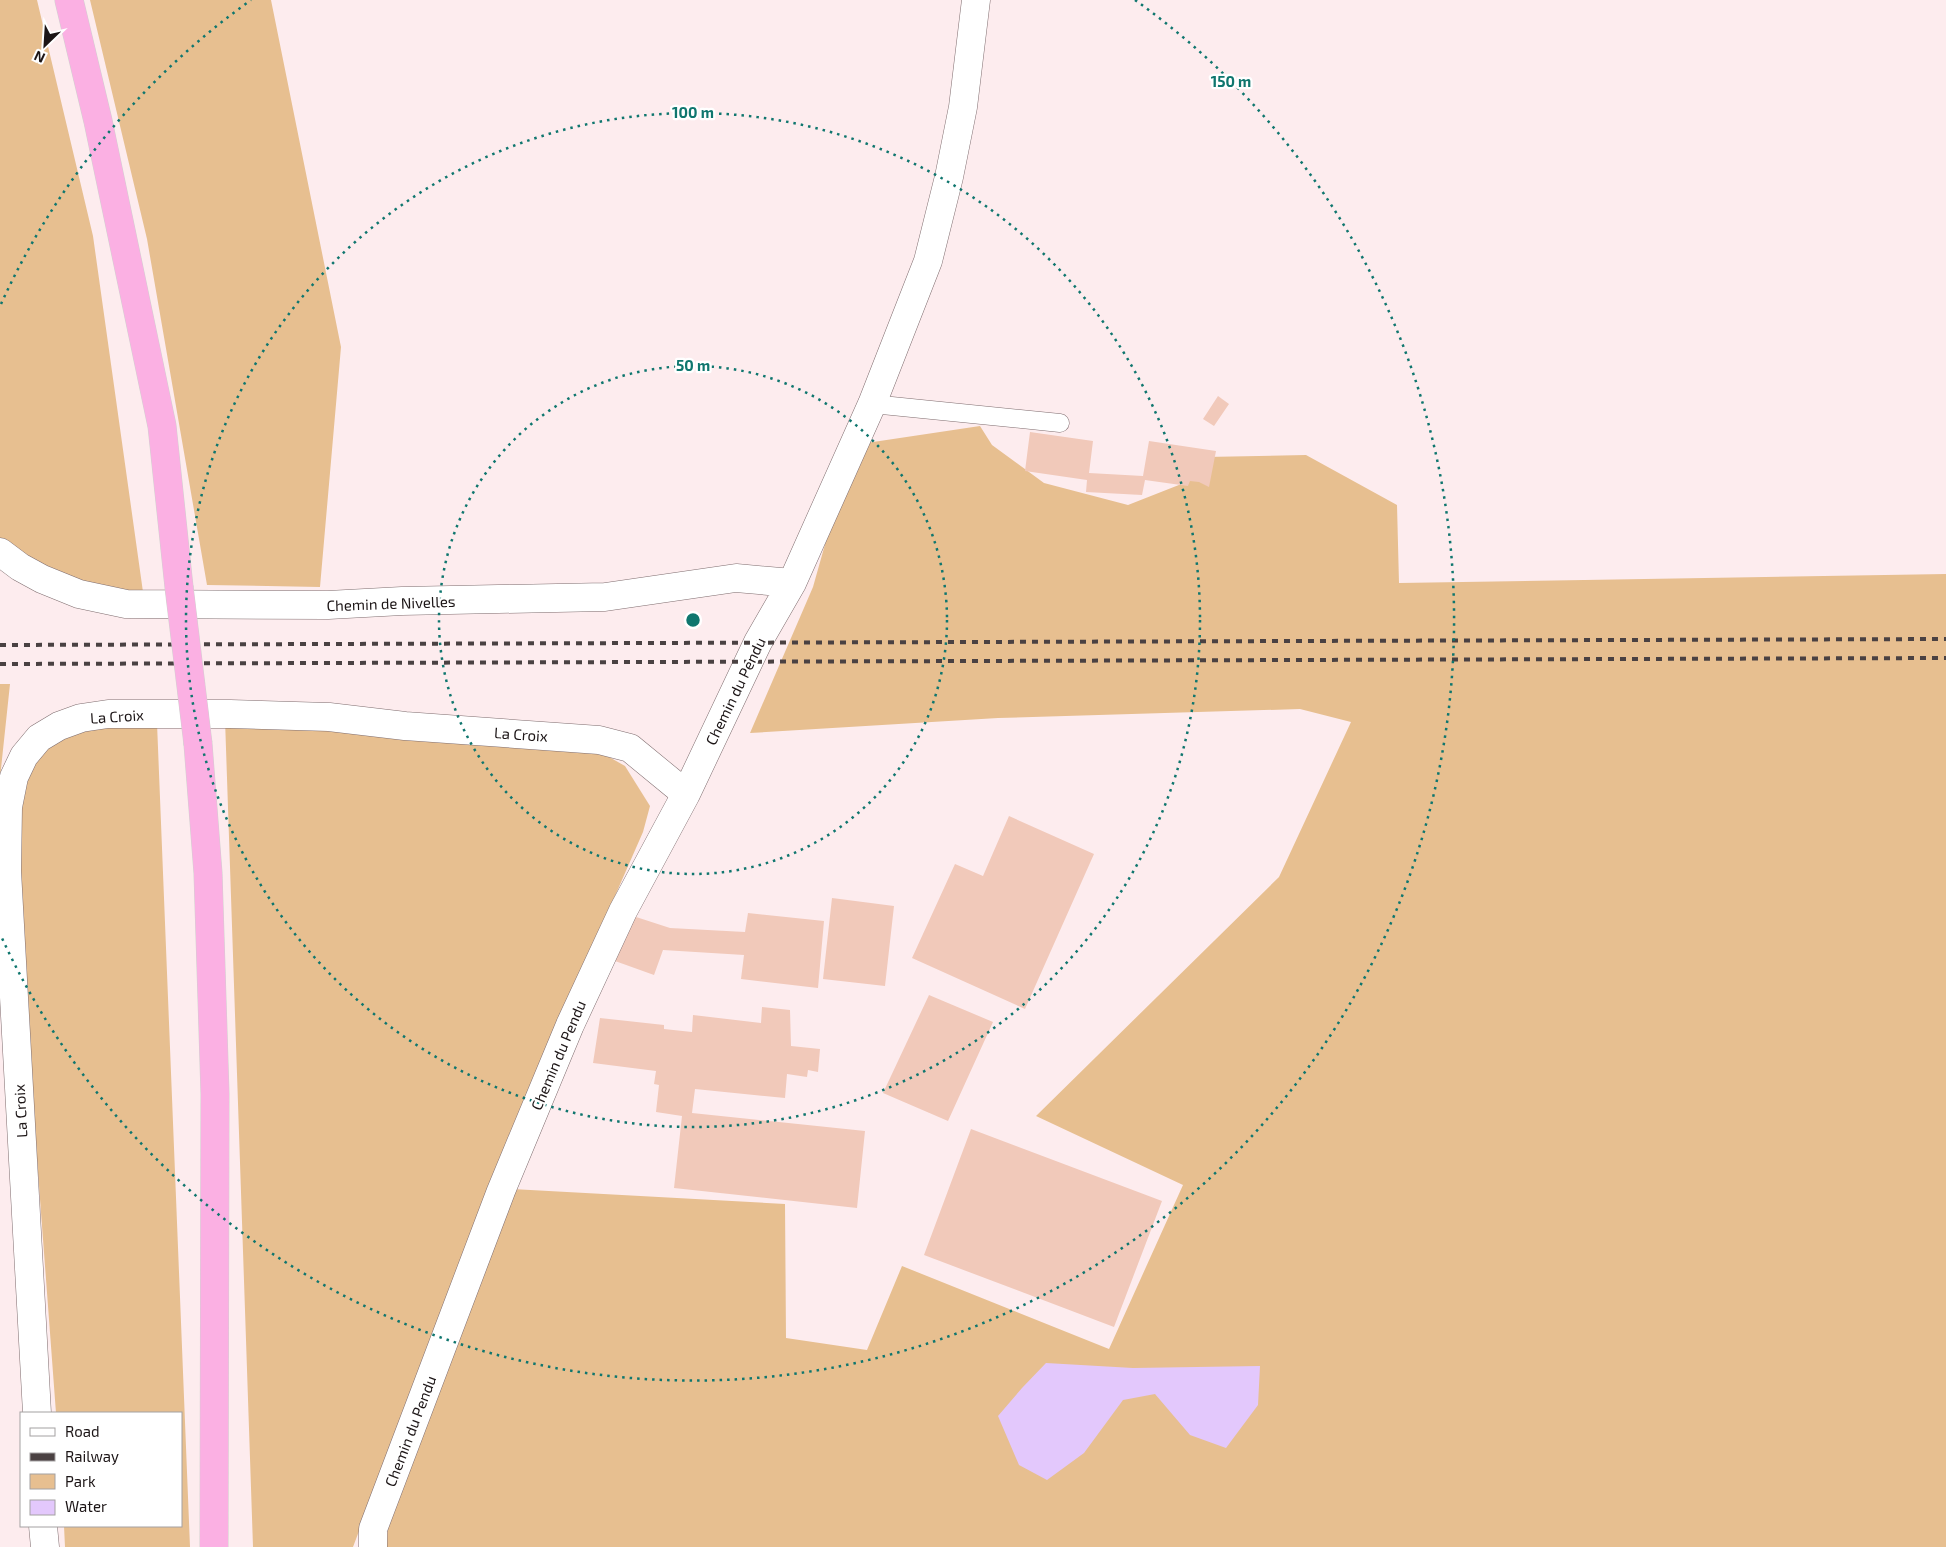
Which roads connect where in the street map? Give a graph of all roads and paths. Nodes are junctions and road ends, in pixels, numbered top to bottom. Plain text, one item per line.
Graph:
1 (69, 0) edge
2 (976, 0) edge
3 (872, 404) junction
4 (1060, 422) dead end
5 (0, 552) edge
6 (792, 582) junction
7 (686, 794) junction
8 (37, 1412) edge
9 (43, 1527) edge
10 (45, 1547) edge
11 (214, 1547) edge
12 (373, 1547) edge

1 - 11 highway, bridge
2 - 3 street, Chemin du Pendu
3 - 4 lane
3 - 6 street, Chemin du Pendu
5 - 6 street, Chemin de Nivelles
6 - 7 street, Chemin du Pendu
7 - 8 street, La Croix
7 - 12 street, Chemin du Pendu
9 - 10 street

